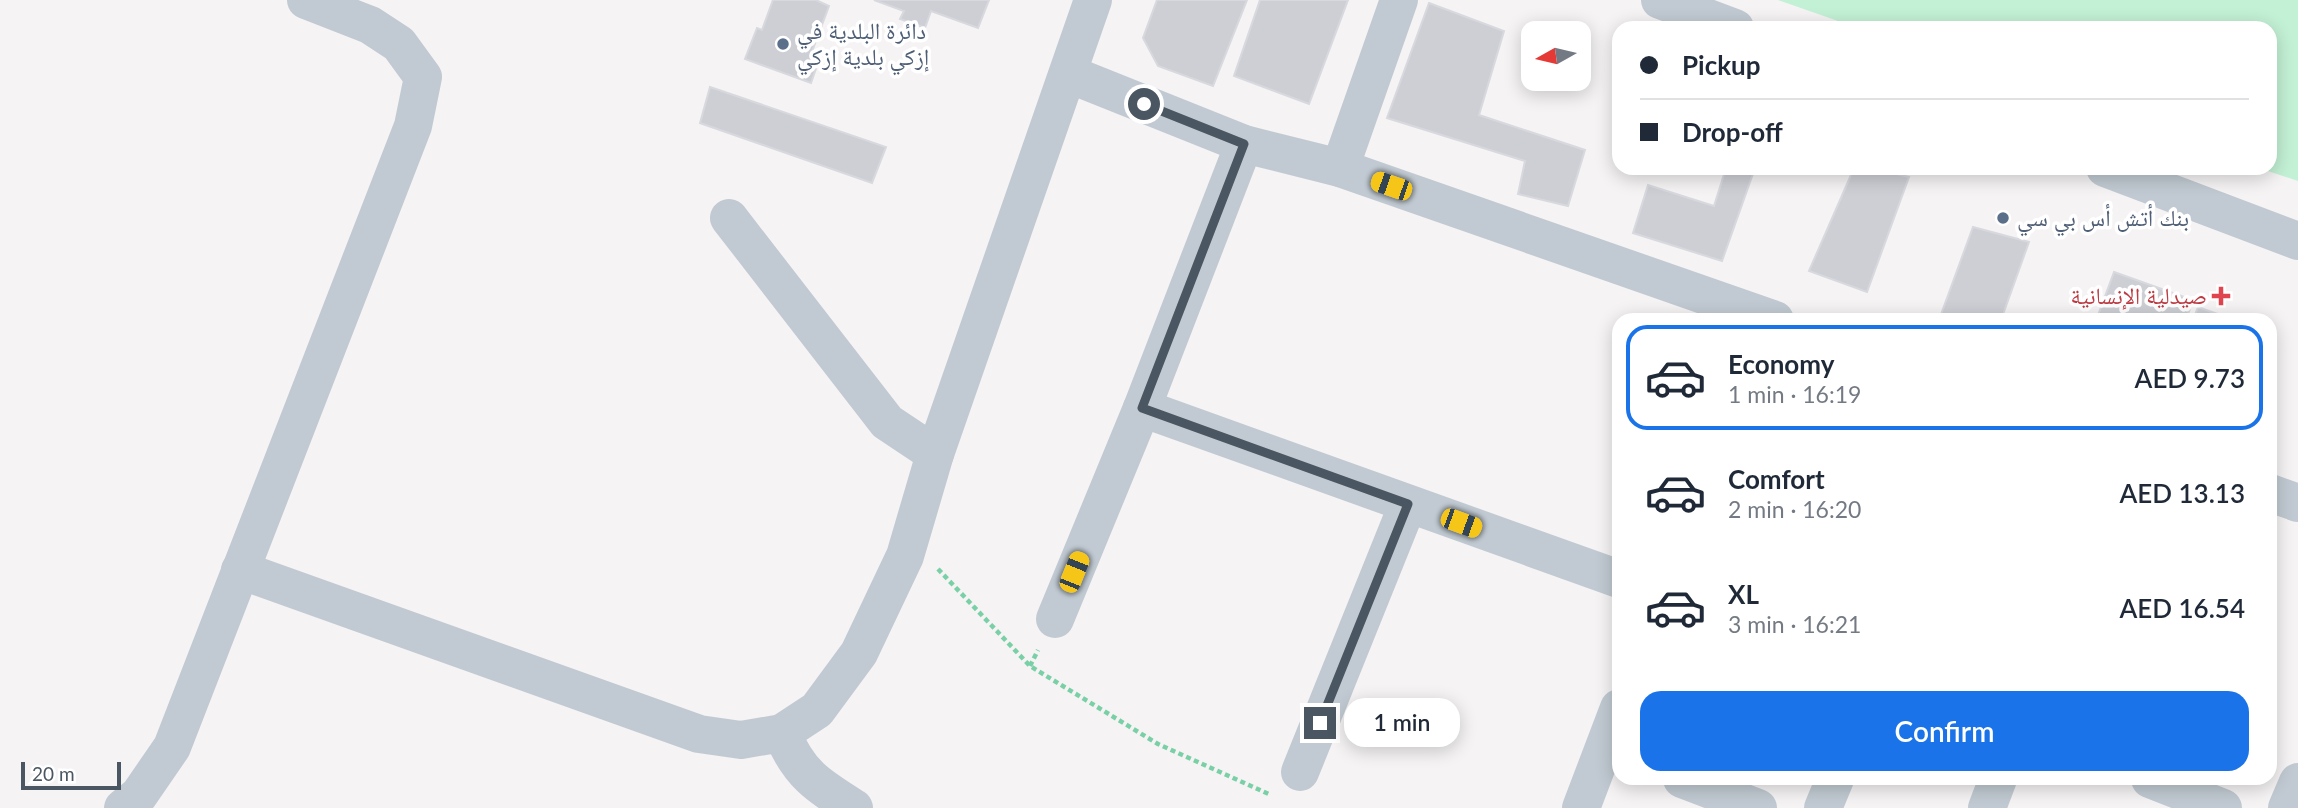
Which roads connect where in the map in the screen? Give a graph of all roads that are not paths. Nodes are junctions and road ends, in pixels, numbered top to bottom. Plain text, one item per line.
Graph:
1 (306, 0) edge
2 (1093, 0) edge
3 (1399, 0) edge
4 (1660, 0) edge
5 (1716, 21) edge
6 (1069, 74) junction
7 (1244, 144) junction
8 (1340, 168) junction
9 (2124, 175) edge
10 (729, 218) dead end
11 (2298, 241) edge
12 (1755, 313) edge
13 (1142, 408) junction
14 (935, 454) junction
15 (2277, 496) edge
16 (2298, 503) edge
17 (1408, 504) junction
18 (240, 570) junction
19 (1612, 577) edge
20 (1055, 619) dead end
21 (782, 733) junction
22 (1611, 752) edge
23 (2298, 782) edge
24 (1286, 784) road end
25 (1698, 785) edge
26 (1833, 785) edge
27 (1996, 785) edge
28 (2165, 785) edge
29 (123, 808) edge
30 (854, 808) edge
31 (1581, 808) edge
32 (1758, 808) edge
33 (1823, 808) edge
34 (1987, 808) edge
35 (2223, 808) edge
36 (2287, 808) edge

1 - 18 street
2 - 6 street
3 - 8 street
4 - 5 street
6 - 7 street
6 - 14 street
7 - 8 street
7 - 13 street
8 - 12 street
9 - 11 street
10 - 14 street
13 - 17 street
13 - 20 street
14 - 21 street
15 - 16 street
17 - 19 street
17 - 24 street
18 - 21 street
18 - 29 street
21 - 30 street
22 - 31 street
23 - 36 street
25 - 32 street
26 - 33 street
27 - 34 street
28 - 35 street

